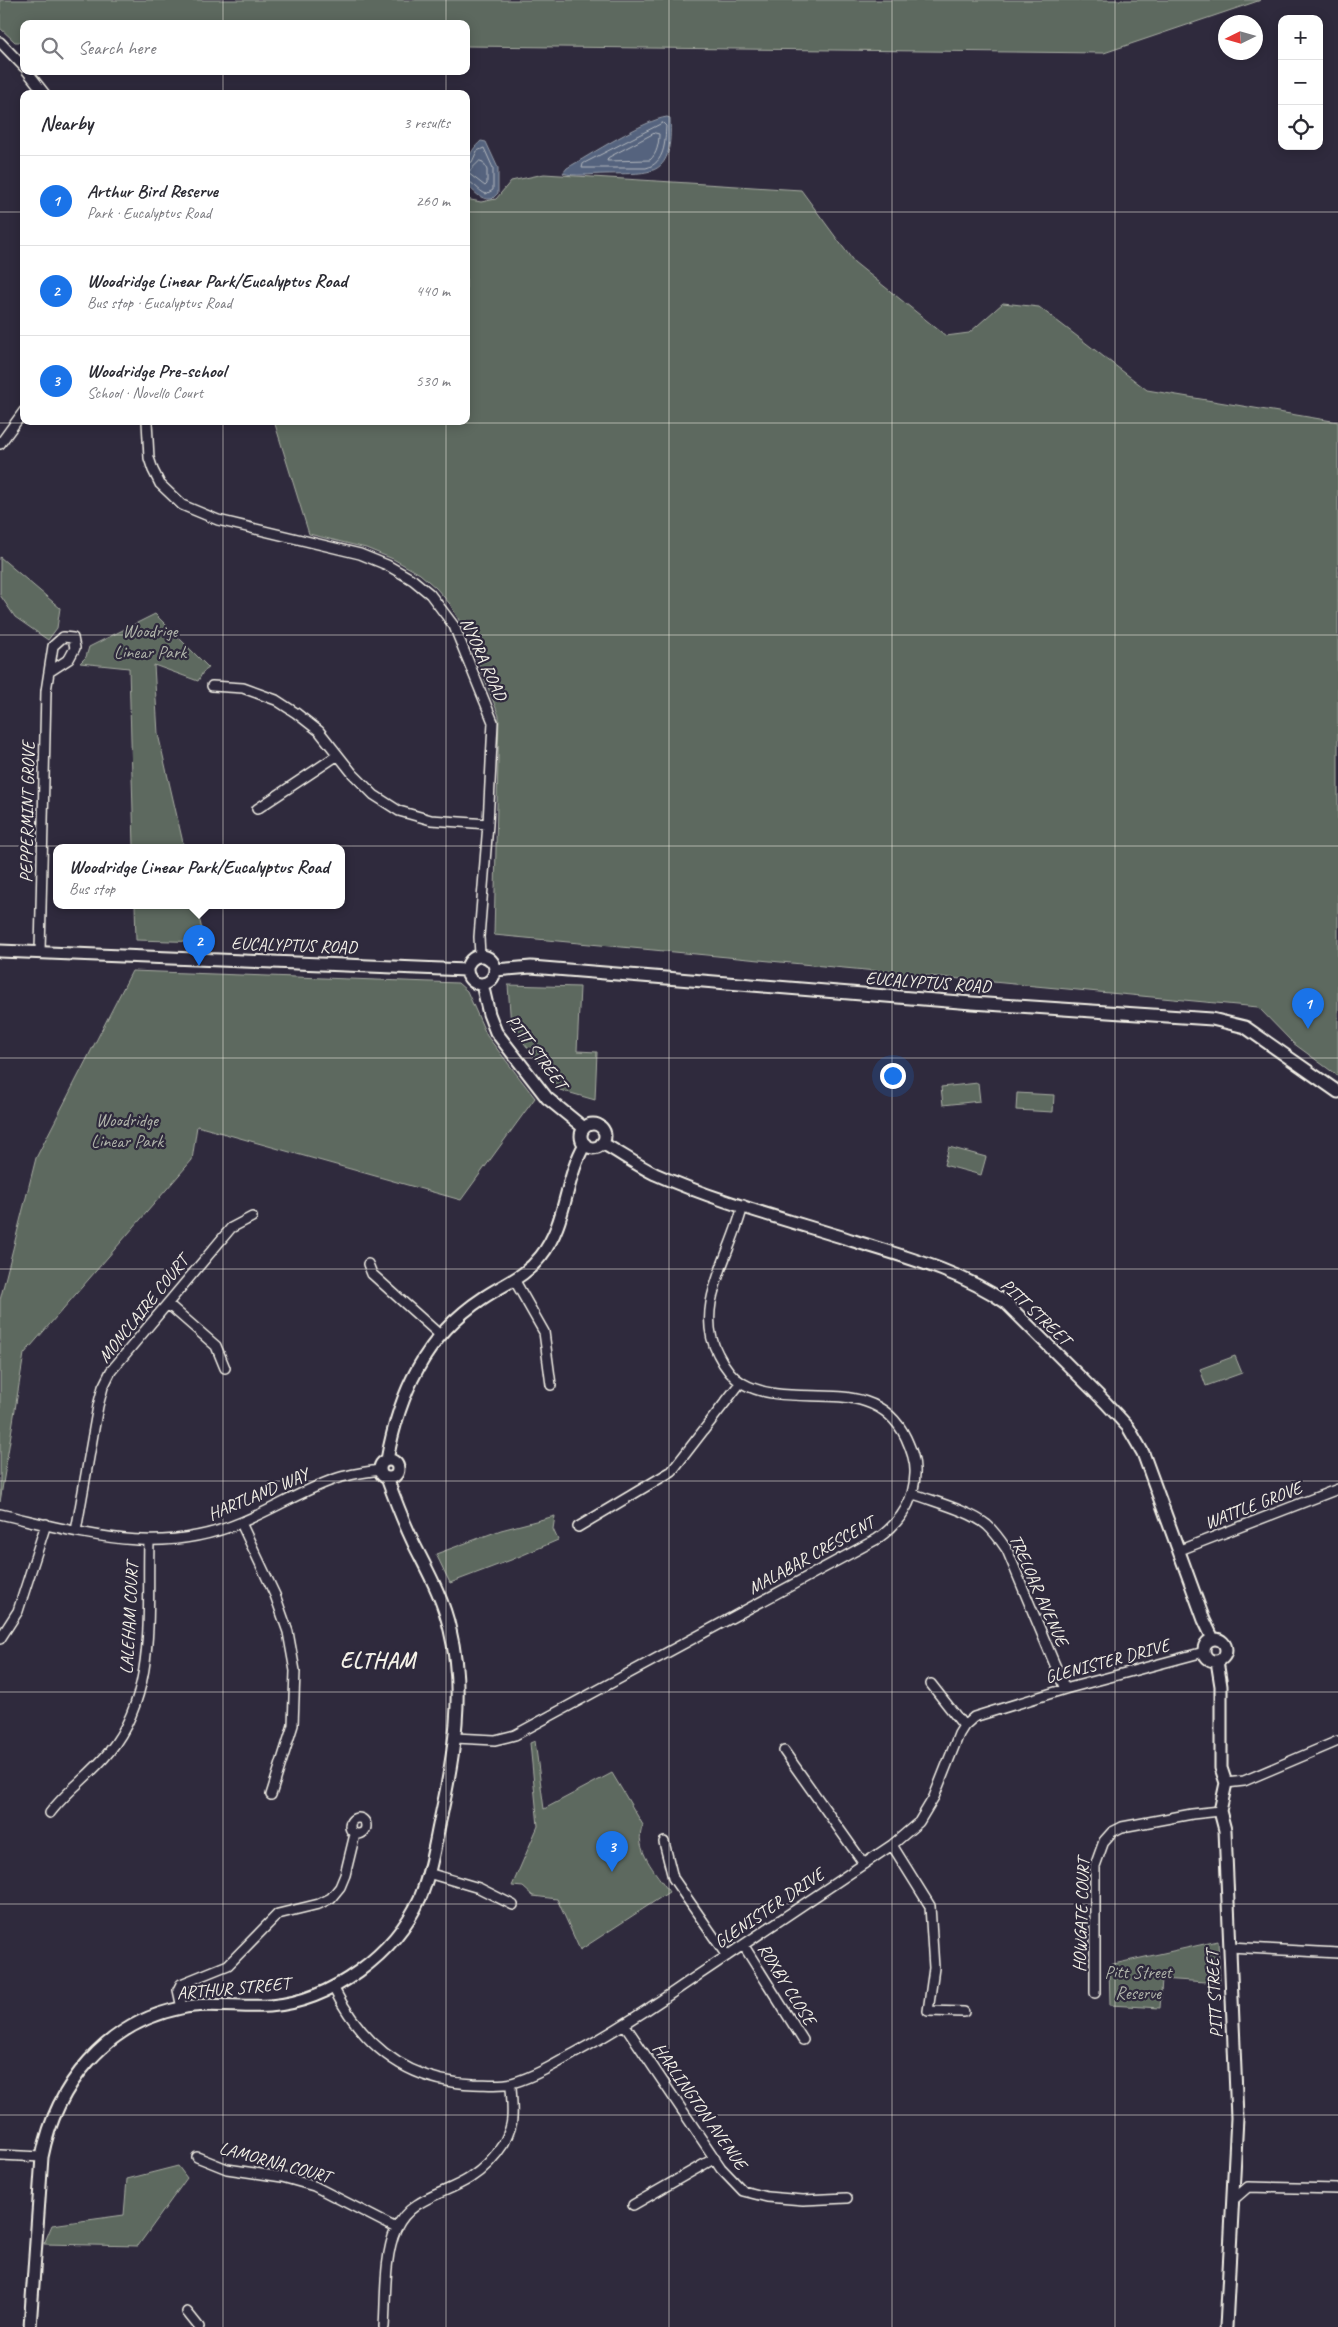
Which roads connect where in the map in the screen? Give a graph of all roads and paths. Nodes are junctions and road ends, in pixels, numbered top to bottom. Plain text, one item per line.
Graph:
1 (0, 42) edge
2 (20, 63) edge
3 (30, 75) edge
4 (42, 90) edge
5 (20, 416) edge
6 (147, 425) edge
7 (0, 444) edge
8 (49, 672) dead end
9 (212, 686) dead end
10 (338, 755) junction
11 (257, 809) dead end
12 (488, 824) junction
13 (0, 951) edge
14 (40, 952) junction
15 (480, 955) junction
16 (466, 970) junction
17 (495, 970) junction
18 (482, 984) junction
19 (1338, 1092) edge
20 (584, 1128) junction
21 (585, 1144) junction
22 (602, 1144) junction
23 (743, 1205) junction
24 (252, 1217) dead end
25 (368, 1264) dead end
26 (515, 1281) junction
27 (168, 1304) junction
28 (440, 1335) junction
29 (225, 1368) dead end
30 (741, 1382) junction
31 (552, 1385) dead end
32 (390, 1461) junction
33 (388, 1475) junction
34 (1338, 1489) edge
35 (914, 1494) junction
36 (0, 1514) edge
37 (241, 1523) junction
38 (46, 1524) junction
39 (578, 1527) dead end
40 (76, 1531) junction
41 (149, 1542) junction
42 (1180, 1550) junction
43 (0, 1639) edge
44 (1213, 1639) junction
45 (1204, 1652) junction
46 (1217, 1661) junction
47 (931, 1684) dead end
48 (1064, 1689) junction
49 (964, 1726) junction
50 (455, 1738) junction
51 (1338, 1742) edge
52 (784, 1752) dead end
53 (1226, 1783) junction
54 (271, 1795) dead end
55 (1220, 1811) junction
56 (50, 1813) dead end
57 (355, 1834) dead end
58 (664, 1842) dead end
59 (892, 1846) junction
60 (864, 1864) junction
61 (428, 1873) junction
62 (513, 1905) dead end
63 (744, 1946) junction
64 (1230, 1947) junction
65 (1338, 1953) edge
66 (727, 1956) junction
67 (333, 1987) junction
68 (1095, 1993) dead end
69 (182, 2008) junction
70 (964, 2012) dead end
71 (625, 2025) junction
72 (802, 2040) dead end
73 (511, 2083) junction
74 (0, 2154) edge
75 (42, 2157) junction
76 (197, 2157) dead end
77 (715, 2158) junction
78 (1338, 2189) edge
79 (847, 2198) dead end
80 (1233, 2200) junction
81 (633, 2205) dead end
82 (396, 2228) junction
83 (187, 2312) dead end
84 (30, 2327) edge
85 (199, 2327) edge
86 (384, 2327) edge
87 (1226, 2327) edge

1 - 2 street
3 - 4 street
5 - 7 street
6 - 12 street, NYORA ROAD
8 - 14 street, PEPPERMINT GROVE
9 - 10 street
10 - 11 street
10 - 12 street
12 - 15 street, NYORA ROAD
13 - 14 street, EUCALYPTUS ROAD
14 - 16 street, EUCALYPTUS ROAD
15 - 16 street
15 - 17 street
16 - 18 street
17 - 18 street
17 - 19 street, EUCALYPTUS ROAD
18 - 20 street, PITT STREET
20 - 21 street
20 - 22 street
21 - 22 street
21 - 26 street
22 - 23 street, PITT STREET
23 - 30 street
23 - 42 street, PITT STREET
24 - 27 street, MONCLAIRE COURT
25 - 28 street
26 - 28 street
26 - 31 street
27 - 29 street
27 - 40 street, MONCLAIRE COURT
28 - 32 street
30 - 35 street, MALABAR CRESCENT
30 - 39 street
32 - 33 street
32 - 33 street, ARTHUR STREET
33 - 37 street, HARTLAND WAY
33 - 50 street, ARTHUR STREET
34 - 42 street, WATTLE GROVE
35 - 48 street, TRELOAR AVENUE
35 - 50 street, MALABAR CRESCENT
36 - 38 street, HARTLAND WAY
37 - 41 street, HARTLAND WAY
37 - 54 street
38 - 40 street, HARTLAND WAY
38 - 43 street
40 - 41 street, HARTLAND WAY
41 - 56 street, LALEHAM COURT
42 - 44 street, PITT STREET
44 - 45 street
44 - 46 street
45 - 46 street
45 - 48 street, GLENISTER DRIVE
46 - 53 street, PITT STREET
47 - 49 street
48 - 49 street, GLENISTER DRIVE
49 - 59 street, GLENISTER DRIVE
50 - 61 street, ARTHUR STREET
51 - 53 street
52 - 60 street
53 - 55 street, PITT STREET
55 - 64 street, PITT STREET
55 - 68 street, HOWGATE COURT
57 - 69 street
58 - 66 street
59 - 60 street, GLENISTER DRIVE
59 - 70 street
60 - 63 street, GLENISTER DRIVE
61 - 62 street
61 - 67 street, ARTHUR STREET
63 - 66 street, GLENISTER DRIVE
63 - 72 street, ROXBY CLOSE
64 - 65 street
64 - 80 street, PITT STREET
66 - 71 street, GLENISTER DRIVE
67 - 69 street, ARTHUR STREET
67 - 73 street, GLENISTER DRIVE
69 - 75 street, ARTHUR STREET
71 - 73 street, GLENISTER DRIVE
71 - 77 street, HARLINGTON AVENUE
73 - 82 street
74 - 75 street
75 - 84 street, ARTHUR STREET
76 - 82 street, LAMORNA COURT
77 - 79 street, HARLINGTON AVENUE
77 - 81 street
78 - 80 street
80 - 87 street, PITT STREET
82 - 86 street
83 - 85 street

